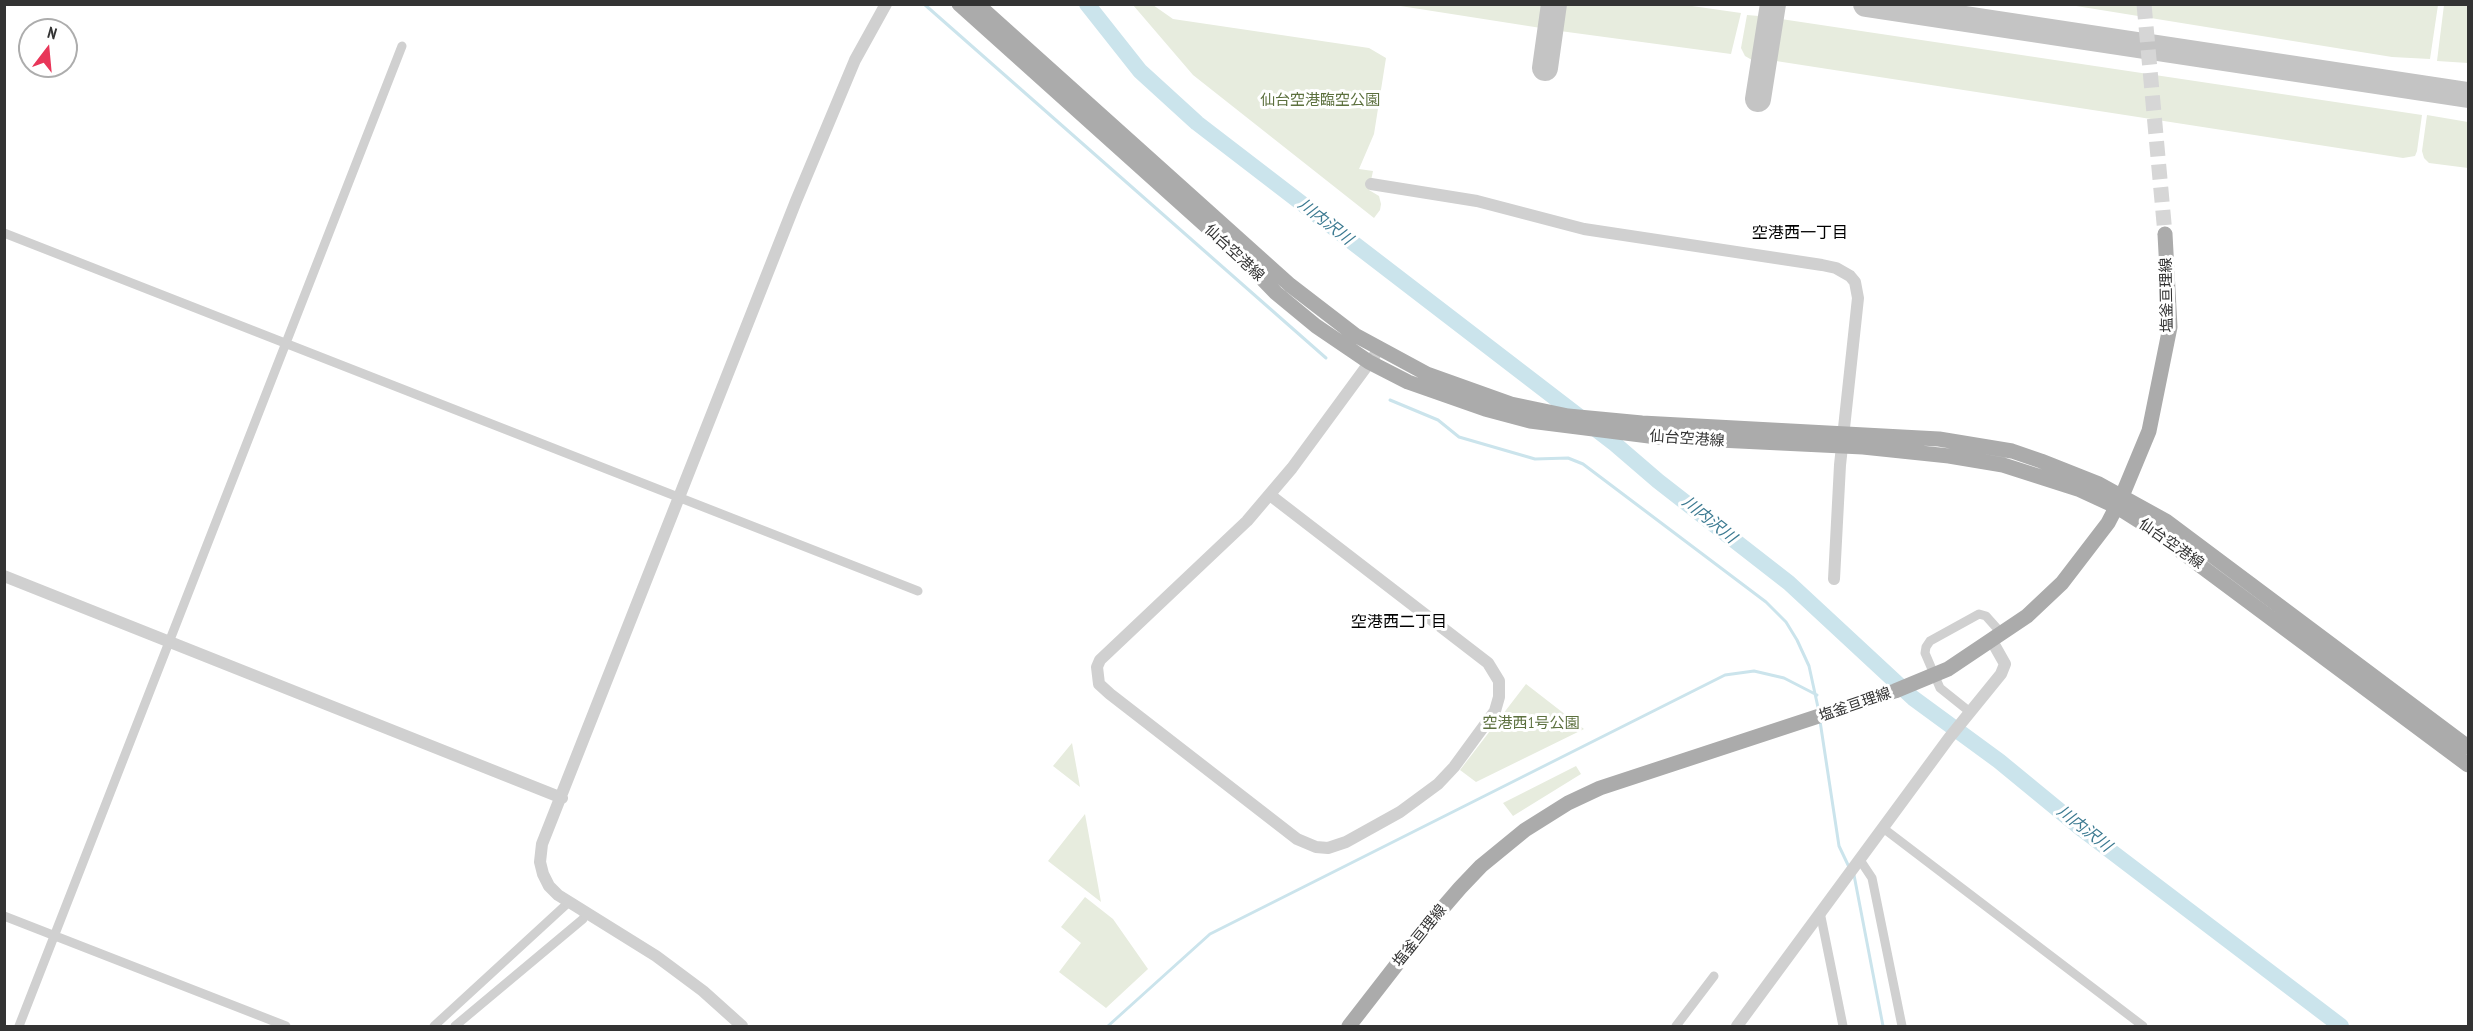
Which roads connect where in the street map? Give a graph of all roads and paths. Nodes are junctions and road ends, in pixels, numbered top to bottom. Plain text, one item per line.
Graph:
1 (886, 4) edge
2 (958, 4) edge
3 (977, 4) edge
4 (402, 46) dead end
5 (1371, 184) dead end
6 (4, 233) edge
7 (2166, 234) tunnel mouth
8 (288, 342) junction
9 (1379, 350) junction
10 (1369, 362) junction
11 (1843, 440) junction
12 (1270, 495) junction
13 (679, 496) junction
14 (2119, 502) junction
15 (4, 576) edge
16 (1834, 579) dead end
17 (918, 591) dead end
18 (1997, 638) junction
19 (170, 642) junction
20 (1970, 712) junction
21 (2469, 747) edge
22 (2469, 765) edge
23 (562, 798) junction
24 (1883, 828) junction
25 (1859, 861) junction
26 (569, 902) junction
27 (586, 912) junction
28 (1820, 912) junction
29 (4, 916) edge
30 (55, 936) junction
31 (1714, 976) dead end
32 (19, 1026) edge
33 (286, 1026) edge
34 (434, 1026) edge
35 (455, 1026) edge
36 (742, 1026) edge
37 (1349, 1026) edge
38 (1676, 1026) edge
39 (1739, 1026) edge
40 (1843, 1026) edge
41 (1902, 1026) edge
42 (2143, 1026) edge

1 - 13 street
2 - 10 main road, 仙台空港線
3 - 9 main road, 仙台空港線
4 - 8 street
5 - 11 street
6 - 8 street
7 - 14 main road, 塩釜亘理線
8 - 13 street
8 - 19 street
9 - 10 street
9 - 11 main road, 仙台空港線
10 - 11 main road, 仙台空港線
10 - 12 street
11 - 14 main road, 仙台空港線
11 - 16 street
12 - 12 street
13 - 17 street
13 - 23 street
14 - 18 main road, 塩釜亘理線
14 - 21 main road, 仙台空港線
14 - 22 main road, 仙台空港線
15 - 19 street
18 - 20 street
18 - 20 street
18 - 37 main road, 塩釜亘理線
19 - 23 street
19 - 30 street
20 - 24 street
23 - 26 street
24 - 25 street
24 - 42 street
25 - 28 street
25 - 41 street
26 - 27 street
26 - 34 street
27 - 35 street
27 - 36 street
28 - 39 street
28 - 40 street
29 - 30 street
30 - 32 street
30 - 33 street
31 - 38 street

